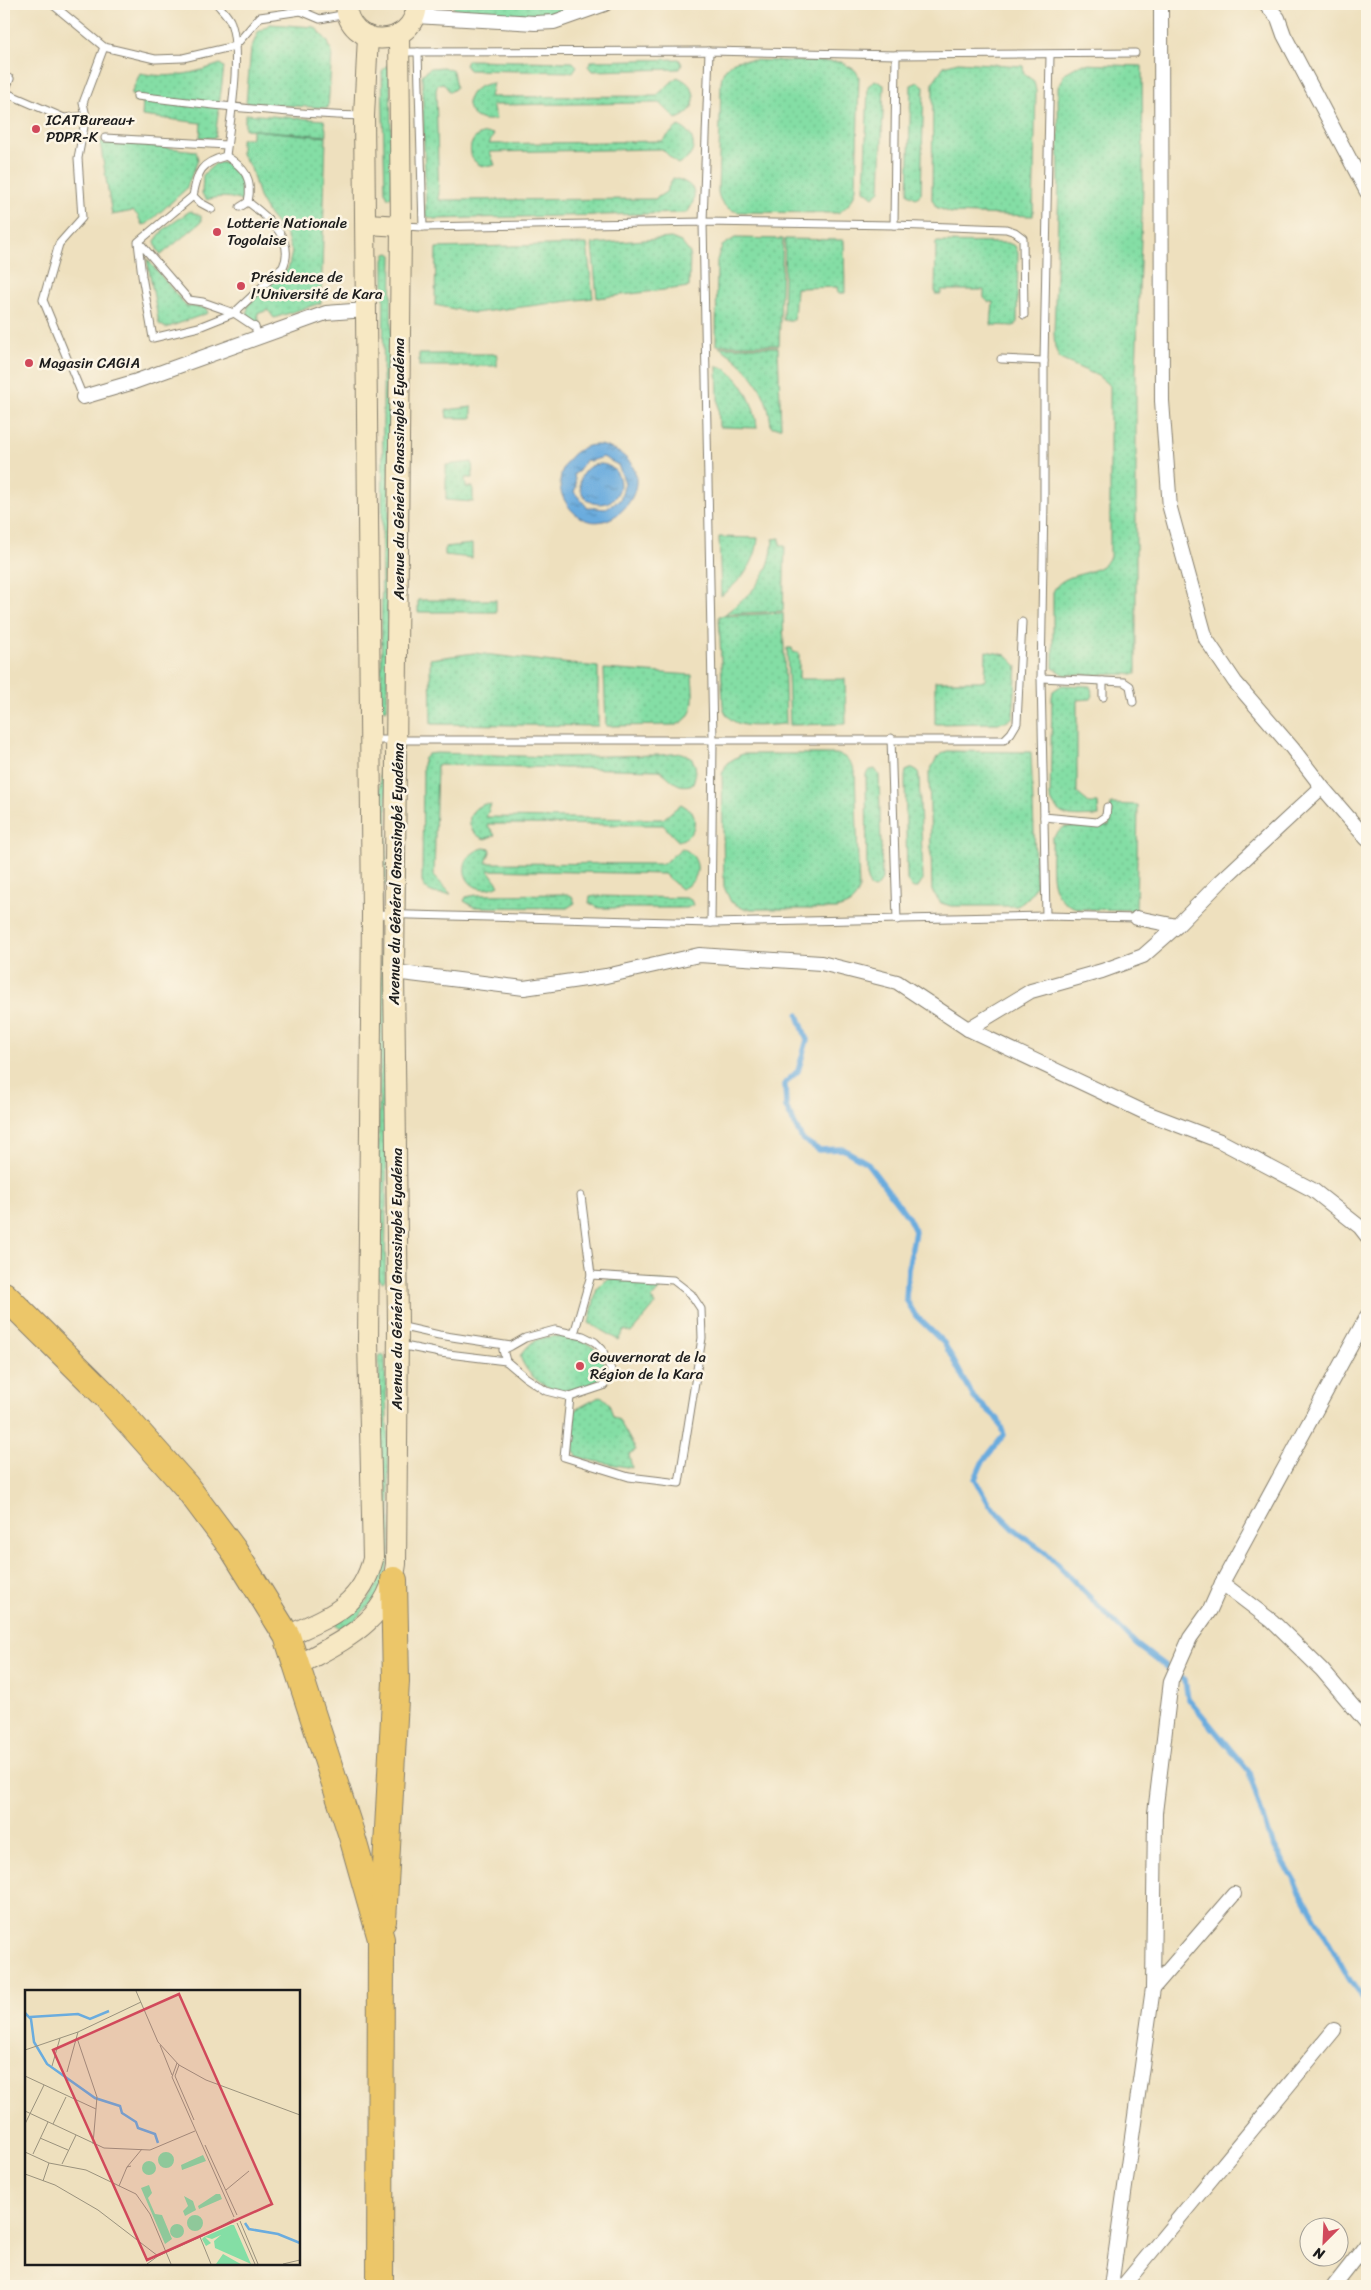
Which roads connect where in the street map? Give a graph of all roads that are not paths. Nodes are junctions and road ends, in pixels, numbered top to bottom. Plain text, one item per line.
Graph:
1 (52, 4) edge
2 (217, 4) edge
3 (314, 4) edge
4 (605, 4) edge
5 (1161, 4) edge
6 (1266, 4) edge
7 (347, 9) edge
8 (416, 10) edge
9 (302, 11) junction
10 (368, 36) junction
11 (235, 46) junction
12 (405, 46) junction
13 (104, 47) junction
14 (709, 51) junction
15 (1135, 53) dead end
16 (896, 55) junction
17 (1050, 55) junction
18 (4, 76) edge
19 (137, 96) dead end
20 (232, 107) junction
21 (86, 116) junction
22 (364, 116) junction
23 (105, 138) dead end
24 (227, 145) junction
25 (226, 156) junction
26 (1367, 192) edge
27 (193, 196) junction
28 (248, 202) junction
29 (212, 208) dead end
30 (240, 208) dead end
31 (702, 222) junction
32 (367, 224) junction
33 (894, 225) junction
34 (401, 226) junction
35 (423, 228) junction
36 (138, 242) junction
37 (366, 310) junction
38 (234, 313) junction
39 (1024, 315) dead end
40 (258, 337) junction
41 (1001, 359) dead end
42 (1044, 361) junction
43 (83, 397) joint
44 (1022, 622) dead end
45 (1041, 678) junction
46 (1103, 681) junction
47 (1103, 697) dead end
48 (1133, 702) dead end
49 (892, 738) junction
50 (371, 740) junction
51 (713, 740) junction
52 (398, 742) junction
53 (1322, 787) junction
54 (1106, 806) dead end
55 (1044, 818) junction
56 (1367, 838) edge
57 (372, 914) junction
58 (395, 916) junction
59 (1046, 916) junction
60 (1137, 918) joint
61 (897, 920) junction
62 (711, 923) junction
63 (1177, 926) junction
64 (394, 972) junction
65 (968, 1029) junction
66 (581, 1196) dead end
67 (1367, 1236) edge
68 (591, 1276) junction
69 (4, 1295) edge
70 (1367, 1316) edge
71 (368, 1323) junction
72 (574, 1334) junction
73 (398, 1336) junction
74 (511, 1346) junction
75 (506, 1361) junction
76 (570, 1397) junction
77 (394, 1580) junction
78 (1222, 1582) junction
79 (287, 1636) junction
80 (298, 1665) junction
81 (1367, 1723) edge
82 (1234, 1894) dead end
83 (382, 1939) junction
84 (1153, 1988) junction
85 (1334, 2030) dead end
86 (1367, 2244) edge
87 (380, 2286) edge
88 (1111, 2286) edge
89 (1123, 2286) edge
90 (1334, 2286) edge

1 - 13 lane
2 - 11 lane
3 - 9 lane
4 - 8 street
5 - 53 street
6 - 26 street
7 - 9 lane
7 - 10 main road
8 - 12 main road
9 - 11 lane
10 - 12 main road
10 - 22 main road, Avenue du Général Gnassingbé Eyadéma
11 - 13 lane
11 - 20 lane
12 - 14 lane
12 - 34 main road, Avenue du Général Gnassingbé Eyadéma
12 - 35 lane
13 - 21 lane
14 - 16 lane
14 - 31 lane
15 - 17 lane
16 - 17 lane
16 - 33 lane
17 - 42 lane
18 - 21 lane
19 - 20 lane
20 - 22 lane
20 - 24 lane
21 - 43 lane
22 - 32 main road, Avenue du Général Gnassingbé Eyadéma
23 - 24 lane
24 - 25 lane
25 - 27 lane
25 - 28 lane
27 - 29 lane
27 - 36 lane
28 - 30 lane
28 - 38 lane
31 - 33 lane
31 - 35 lane
31 - 51 lane
32 - 34 main road
32 - 37 main road, Avenue du Général Gnassingbé Eyadéma
33 - 39 lane
34 - 35 lane
34 - 52 main road, Avenue du Général Gnassingbé Eyadéma
36 - 38 lane
36 - 38 lane
37 - 40 street
37 - 50 main road, Avenue du Général Gnassingbé Eyadéma
38 - 40 lane
40 - 43 street
41 - 42 lane
42 - 45 lane
44 - 49 lane
45 - 46 lane
45 - 55 lane
46 - 47 lane
46 - 48 lane
49 - 51 lane
49 - 61 lane
50 - 52 lane
50 - 57 main road, Avenue du Général Gnassingbé Eyadéma
51 - 52 lane
51 - 62 lane
52 - 58 main road, Avenue du Général Gnassingbé Eyadéma
53 - 56 street
53 - 63 street
54 - 55 lane
55 - 59 lane
57 - 58 lane
57 - 71 main road, Avenue du Général Gnassingbé Eyadéma
58 - 62 lane
58 - 64 main road, Avenue du Général Gnassingbé Eyadéma
59 - 60 lane
59 - 61 lane
60 - 63 street
61 - 62 lane
63 - 65 street
64 - 65 street
64 - 73 main road, Avenue du Général Gnassingbé Eyadéma
65 - 67 street
66 - 68 lane
68 - 72 lane
68 - 76 lane
69 - 79 highway
70 - 78 street
71 - 73 main road
71 - 79 main road, Avenue du Général Gnassingbé Eyadéma
72 - 74 lane
72 - 76 lane
73 - 74 lane
73 - 75 lane
73 - 77 main road, Avenue du Général Gnassingbé Eyadéma
74 - 75 lane
75 - 76 lane
77 - 80 main road, Avenue du Général Gnassingbé Eyadéma
77 - 83 highway
78 - 81 street
78 - 84 street
79 - 80 highway
80 - 83 highway
82 - 84 street
83 - 87 highway
84 - 88 street
85 - 89 street
86 - 90 street

